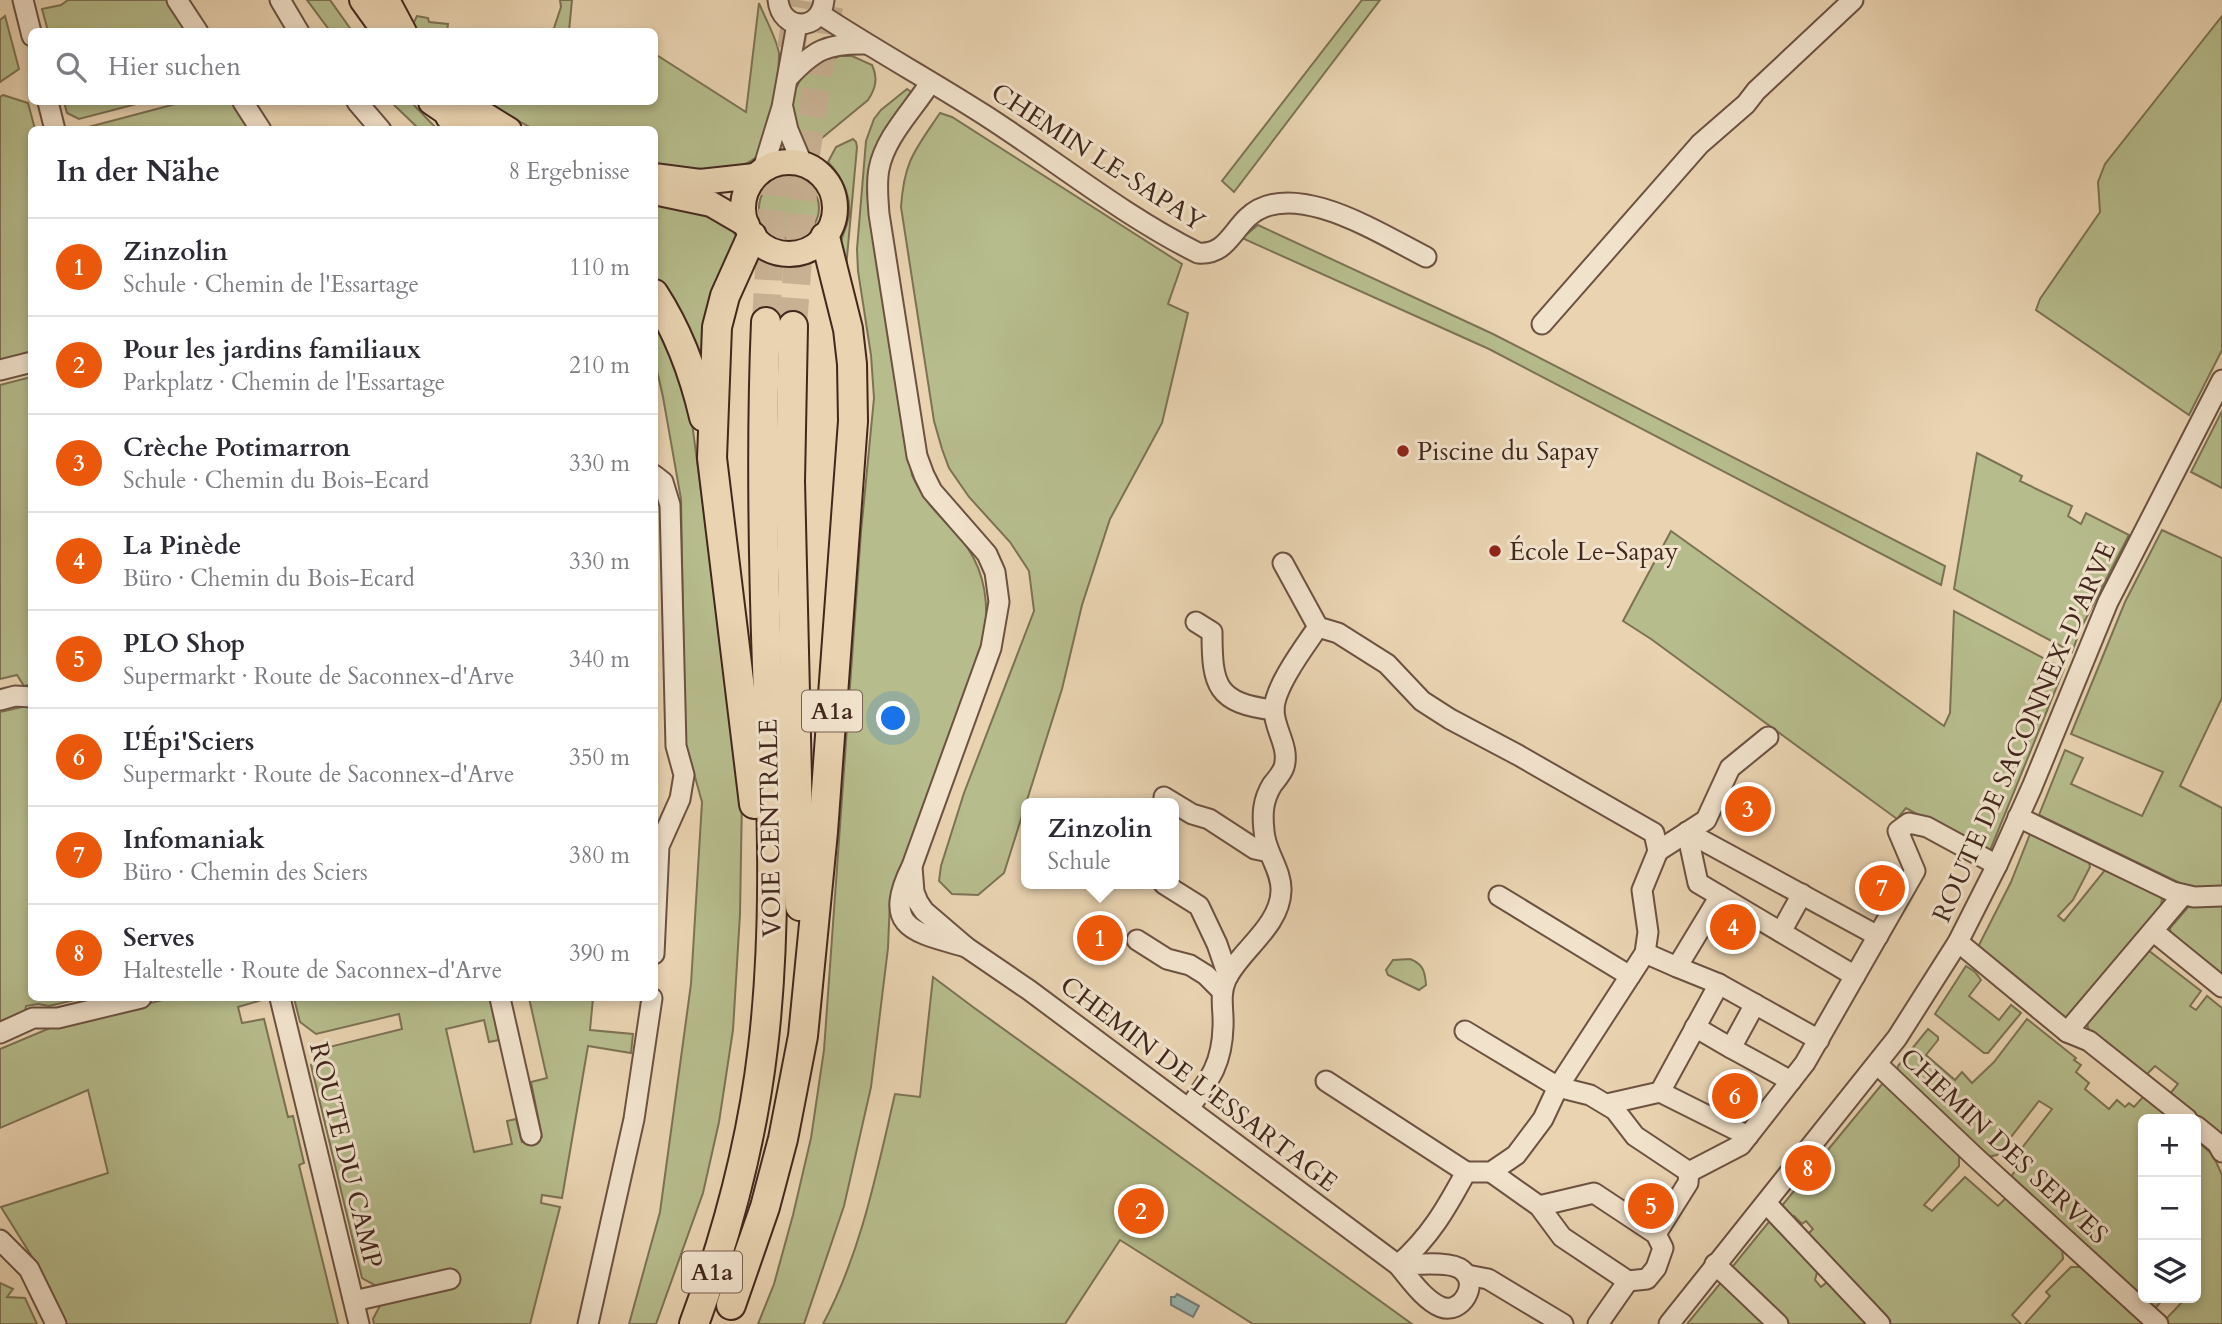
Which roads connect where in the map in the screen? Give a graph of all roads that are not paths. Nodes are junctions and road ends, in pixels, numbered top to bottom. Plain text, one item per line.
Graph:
1 (23, 0) edge
2 (177, 0) edge
3 (279, 0) edge
4 (342, 0) edge
5 (362, 0) edge
6 (387, 0) edge
7 (778, 0) edge
8 (1853, 0) edge
9 (822, 7) edge
10 (797, 24) junction
11 (30, 28) edge
12 (195, 28) edge
13 (296, 28) edge
14 (361, 28) edge
15 (382, 28) edge
16 (402, 28) edge
17 (866, 44) junction
18 (788, 78) junction
19 (930, 83) junction
20 (49, 105) edge
21 (245, 105) edge
22 (360, 105) edge
23 (782, 107) junction
24 (457, 116) edge
25 (54, 126) edge
26 (258, 126) edge
27 (378, 126) edge
28 (494, 126) edge
29 (802, 163) junction
30 (759, 173) junction
31 (658, 177) edge
32 (658, 193) edge
33 (749, 231) junction
34 (825, 237) junction
35 (1426, 257) dead end
36 (658, 300) edge
37 (1542, 324) dead end
38 (28, 363) edge
39 (0, 370) edge
40 (2222, 380) edge
41 (712, 458) junction
42 (658, 478) edge
43 (1283, 563) dead end
44 (1196, 622) dead end
45 (1318, 627) junction
46 (28, 697) edge
47 (0, 700) edge
48 (1273, 710) junction
49 (1768, 737) dead end
50 (1179, 806) edge
51 (2018, 817) junction
52 (1688, 832) junction
53 (1269, 852) junction
54 (1658, 852) junction
55 (1997, 865) junction
56 (658, 882) edge
57 (1172, 889) edge
58 (1802, 894) junction
59 (2183, 895) junction
60 (1499, 896) dead end
61 (1720, 896) junction
62 (2222, 896) edge
63 (2153, 931) junction
64 (1781, 932) junction
65 (1878, 936) junction
66 (1137, 940) dead end
67 (1958, 942) junction
68 (1645, 953) junction
69 (1677, 967) junction
70 (1630, 976) junction
71 (1855, 976) junction
72 (1225, 984) junction
73 (1719, 984) junction
74 (2222, 987) edge
75 (129, 1001) edge
76 (281, 1001) edge
77 (501, 1001) edge
78 (652, 1001) edge
79 (1755, 1004) junction
80 (1695, 1027) junction
81 (1465, 1031) dead end
82 (2067, 1032) junction
83 (0, 1033) edge
84 (1819, 1040) junction
85 (1731, 1048) junction
86 (1877, 1064) junction
87 (1326, 1081) dead end
88 (1791, 1081) junction
89 (1558, 1087) junction
90 (1660, 1091) junction
91 (756, 1097) junction
92 (1606, 1104) junction
93 (1189, 1108) junction
94 (2181, 1114) edge
95 (2201, 1130) edge
96 (531, 1135) dead end
97 (1748, 1136) junction
98 (2222, 1152) edge
99 (1466, 1172) junction
100 (1491, 1172) junction
101 (1689, 1172) junction
102 (1766, 1203) junction
103 (1539, 1206) junction
104 (1656, 1234) junction
105 (0, 1240) edge
106 (1715, 1264) junction
107 (1398, 1265) junction
108 (1467, 1275) junction
109 (450, 1279) dead end
110 (1628, 1281) junction
111 (354, 1301) junction
112 (727, 1314) edge
113 (56, 1324) edge
114 (359, 1324) edge
115 (589, 1324) edge
116 (694, 1324) edge
117 (1563, 1324) edge
118 (1598, 1324) edge
119 (1669, 1324) edge
120 (1777, 1324) edge
121 (1880, 1324) edge
122 (2158, 1324) edge

1 - 11 street
2 - 12 street
3 - 13 street
4 - 14 main road
5 - 15 main road
6 - 16 main road
7 - 10 street
8 - 37 street
9 - 10 street
9 - 17 street, CHEMIN LE-SAPAY
10 - 18 street
17 - 18 street
17 - 19 street, CHEMIN LE-SAPAY
18 - 23 street
19 - 35 street, CHEMIN LE-SAPAY
19 - 93 street, CHEMIN DE L'ESSARTAGE
20 - 25 street
21 - 26 street
22 - 27 street
23 - 29 street
23 - 30 street
24 - 28 main road
29 - 30 main road
29 - 34 main road
30 - 31 main road
30 - 33 main road
32 - 33 main road
33 - 34 main road
33 - 41 highway, A1a
34 - 112 highway, A1a
36 - 41 highway, A1a
38 - 39 street
40 - 51 street, ROUTE DE SACONNEX-D'ARVE
41 - 91 highway, A1a
42 - 56 street
43 - 45 street
44 - 48 street
45 - 48 street
45 - 54 street
46 - 47 street
48 - 53 street
49 - 52 street
50 - 53 street
51 - 55 street, ROUTE DE SACONNEX-D'ARVE
51 - 59 street
52 - 54 street
52 - 58 street
52 - 61 street
53 - 72 street
54 - 68 street
55 - 65 street
55 - 67 street, ROUTE DE SACONNEX-D'ARVE
57 - 72 street
58 - 64 street
58 - 65 street
59 - 62 street
59 - 63 street
60 - 70 street
61 - 64 street
61 - 69 street
63 - 74 street
63 - 82 street
64 - 71 street
65 - 71 street
66 - 72 street
67 - 82 street
67 - 86 street, ROUTE DE SACONNEX-D'ARVE
68 - 69 street
68 - 70 street
69 - 73 street
70 - 89 street
71 - 84 street
72 - 93 street
73 - 79 street
73 - 80 street
75 - 83 street
76 - 111 street, ROUTE DU CAMP
77 - 96 street
78 - 115 street
79 - 84 street
79 - 85 street
80 - 85 street
80 - 90 street
81 - 89 street
82 - 94 street
84 - 88 street
85 - 88 street
86 - 102 street, ROUTE DE SACONNEX-D'ARVE
86 - 122 street, CHEMIN DES SERVES
87 - 99 street
88 - 97 street
89 - 92 street
89 - 100 street
90 - 92 street
90 - 97 street
91 - 112 highway, VOIE CENTRALE / A1a
91 - 116 highway, VOIE CENTRALE / A1a
92 - 101 street
93 - 107 street, CHEMIN DE L'ESSARTAGE
95 - 98 street
97 - 101 street
99 - 100 street
99 - 107 street
100 - 103 street
101 - 104 street
102 - 106 street, ROUTE DE SACONNEX-D'ARVE
102 - 121 street
103 - 104 street
103 - 110 street
104 - 110 street
105 - 113 street
106 - 119 street, ROUTE DE SACONNEX-D'ARVE
106 - 120 street
107 - 108 street
107 - 108 street, CHEMIN DE L'ESSARTAGE
108 - 117 street
109 - 111 street
110 - 118 street
111 - 114 street, ROUTE DU CAMP

